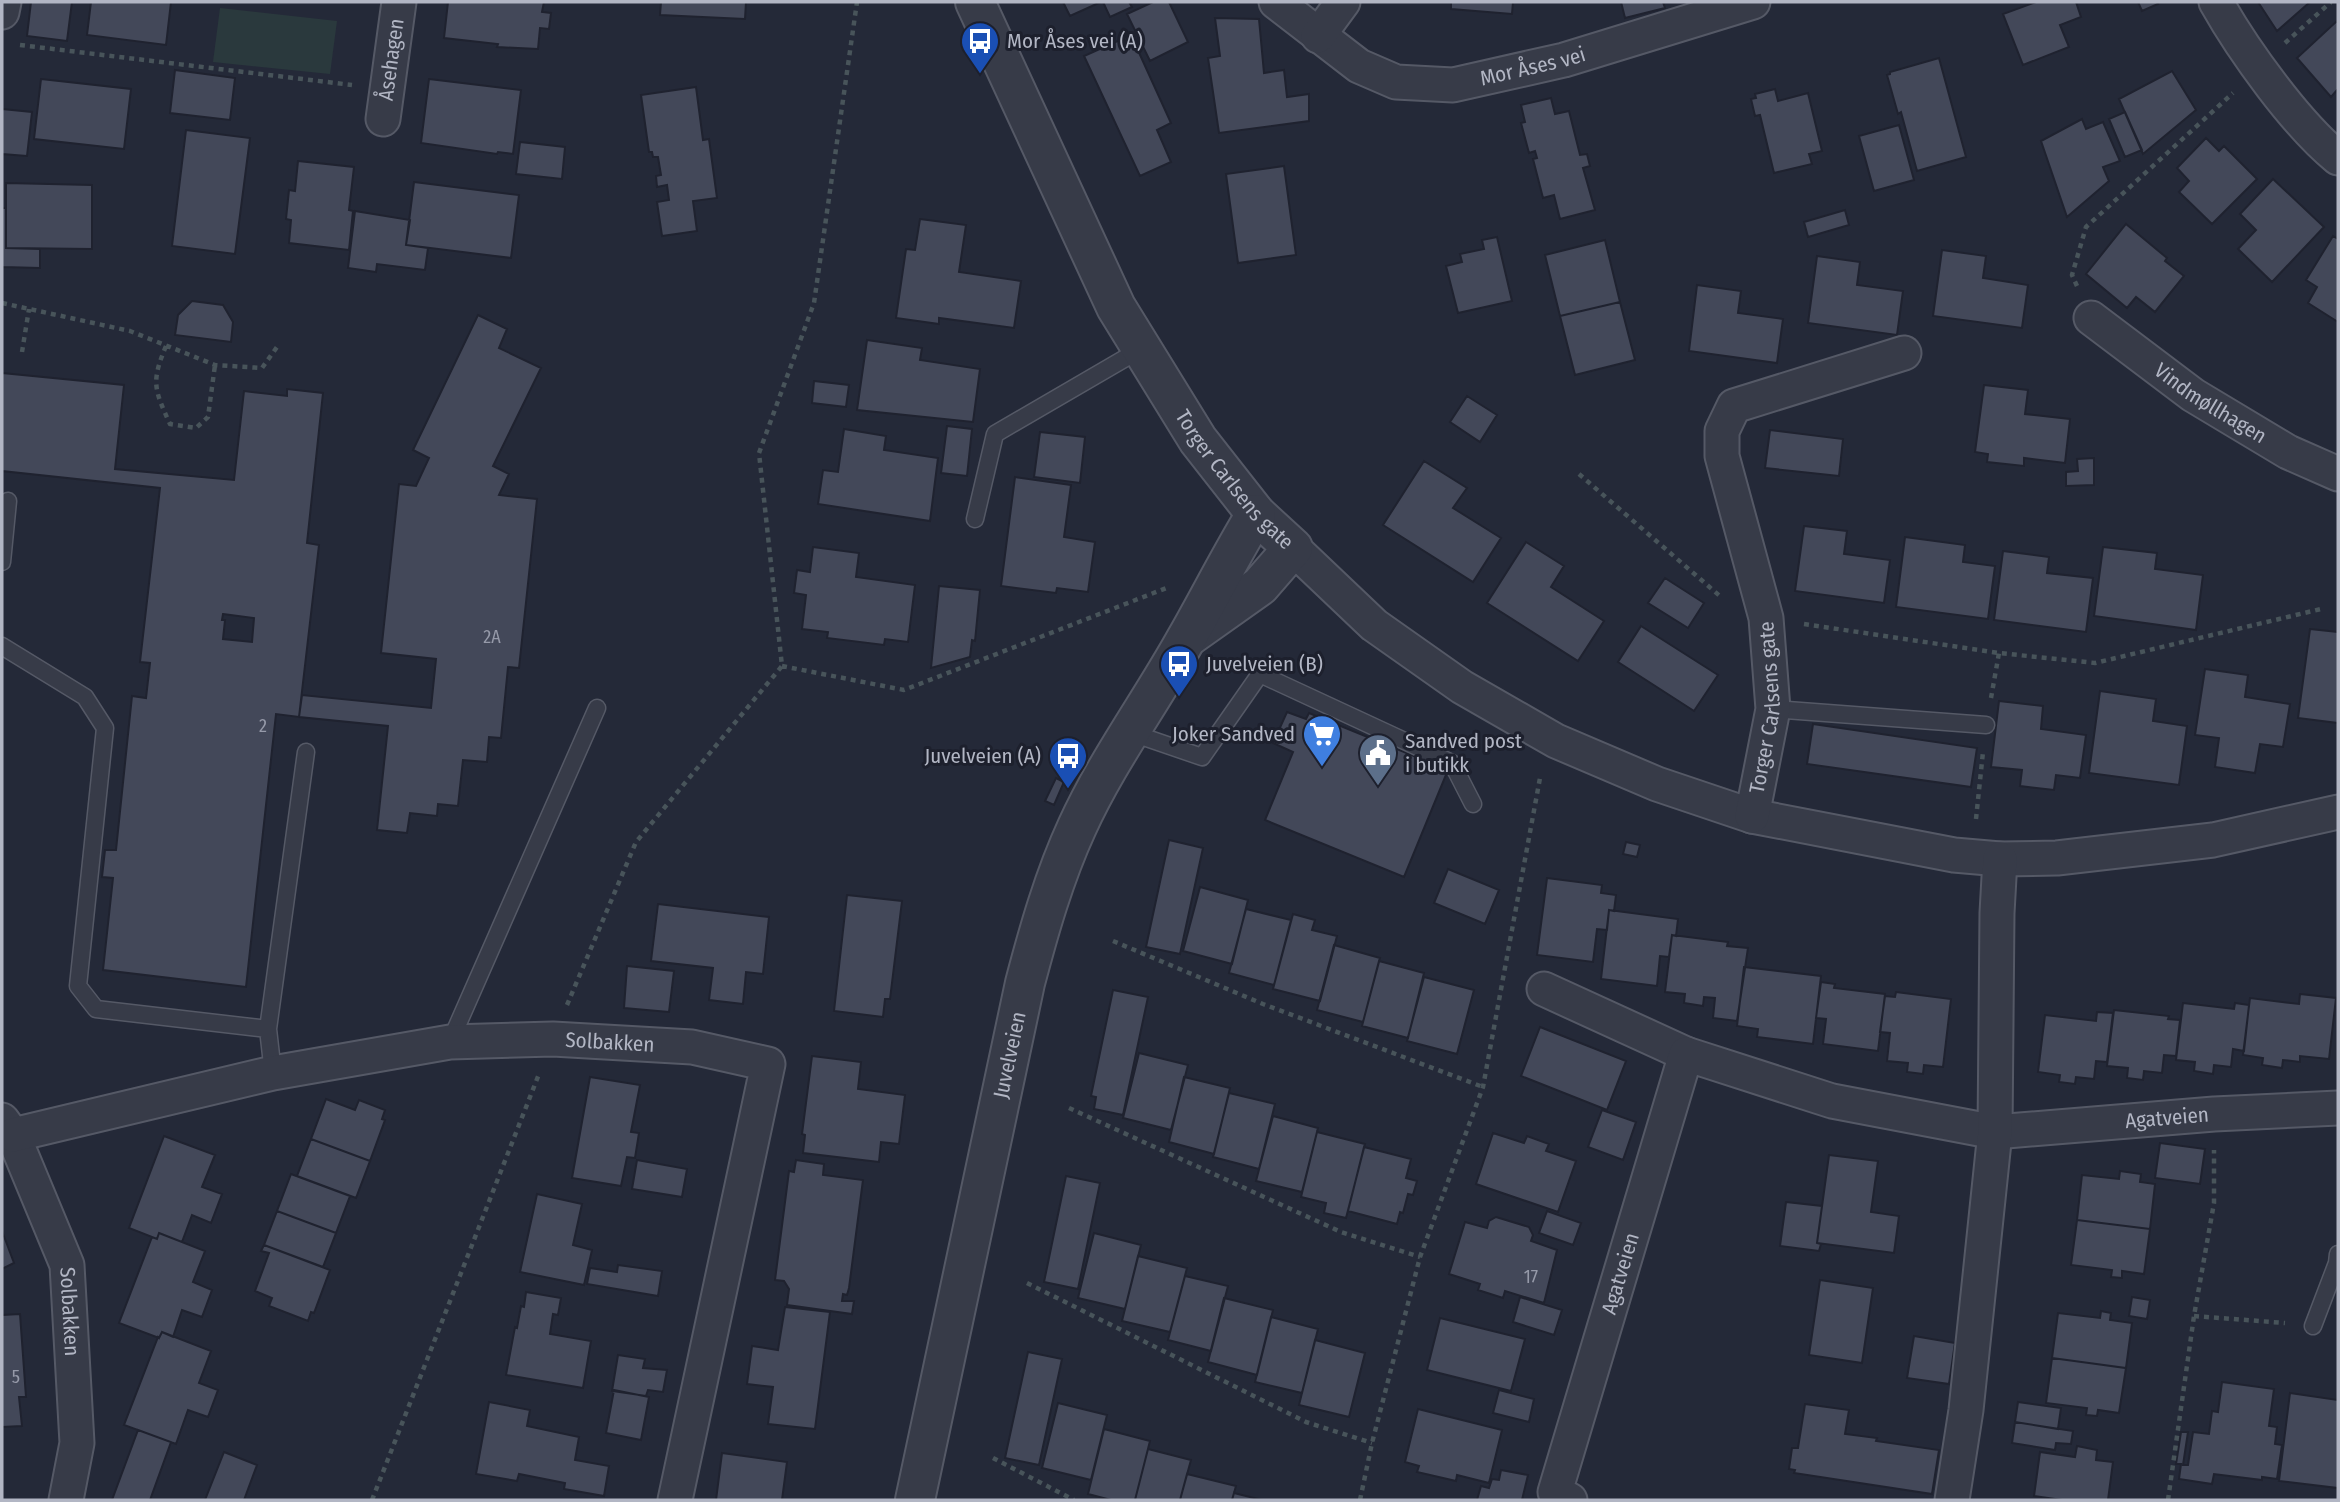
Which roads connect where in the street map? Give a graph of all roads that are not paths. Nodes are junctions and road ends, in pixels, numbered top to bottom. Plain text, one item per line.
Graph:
1 (4, 2) edge
2 (399, 2) edge
3 (975, 2) edge
4 (1276, 2) edge
5 (1343, 2) edge
6 (1753, 2) edge
7 (2216, 2) edge
8 (2, 12) edge
9 (1318, 36) junction
10 (385, 103) road end
11 (2338, 158) edge
12 (2091, 318) road end
13 (1141, 349) junction
14 (1904, 354) dead end
15 (2338, 474) edge
16 (8, 501) dead end
17 (1256, 513) junction
18 (975, 519) dead end
19 (1293, 548) junction
20 (2, 562) edge
21 (1186, 639) junction
22 (2, 646) edge
23 (597, 708) dead end
24 (1773, 709) junction
25 (1986, 725) dead end
26 (1129, 732) junction
27 (306, 752) dead end
28 (1473, 804) dead end
29 (2338, 812) edge
30 (1752, 816) junction
31 (2000, 859) junction
32 (1544, 989) dead end
33 (268, 1029) junction
34 (450, 1042) junction
35 (1686, 1054) junction
36 (273, 1073) junction
37 (2338, 1108) edge
38 (7, 1127) edge
39 (1995, 1132) junction
40 (2338, 1254) edge
41 (2313, 1326) road end
42 (1559, 1497) edge
43 (66, 1500) edge
44 (675, 1500) edge
45 (915, 1500) edge
46 (1952, 1500) edge

1 - 8 street
2 - 10 street, Åsehagen
3 - 13 street, Torger Carlsens gate
4 - 9 street, Mor Åses vei
5 - 9 street
6 - 9 street, Mor Åses vei
7 - 11 street
12 - 15 street, Vindmøllhagen
13 - 17 street, Torger Carlsens gate
13 - 18 lane
14 - 24 street, Torger Carlsens gate
16 - 20 lane
17 - 19 street, Torger Carlsens gate
17 - 21 street, Juvelveien
19 - 21 street, Juvelveien
19 - 30 street, Torger Carlsens gate
21 - 26 street, Juvelveien
22 - 33 lane
23 - 34 lane
24 - 25 lane
24 - 30 street, Torger Carlsens gate
26 - 28 lane
26 - 45 street, Juvelveien
27 - 33 lane
29 - 31 street, Torger Carlsens gate
30 - 31 street, Torger Carlsens gate
31 - 39 street
32 - 35 street, Agatveien
33 - 36 lane
34 - 36 street, Solbakken
34 - 44 street, Solbakken
35 - 39 street, Agatveien
35 - 42 street, Agatveien
36 - 38 street, Solbakken
37 - 39 street, Agatveien
38 - 43 street, Solbakken
39 - 46 street
40 - 41 lane

